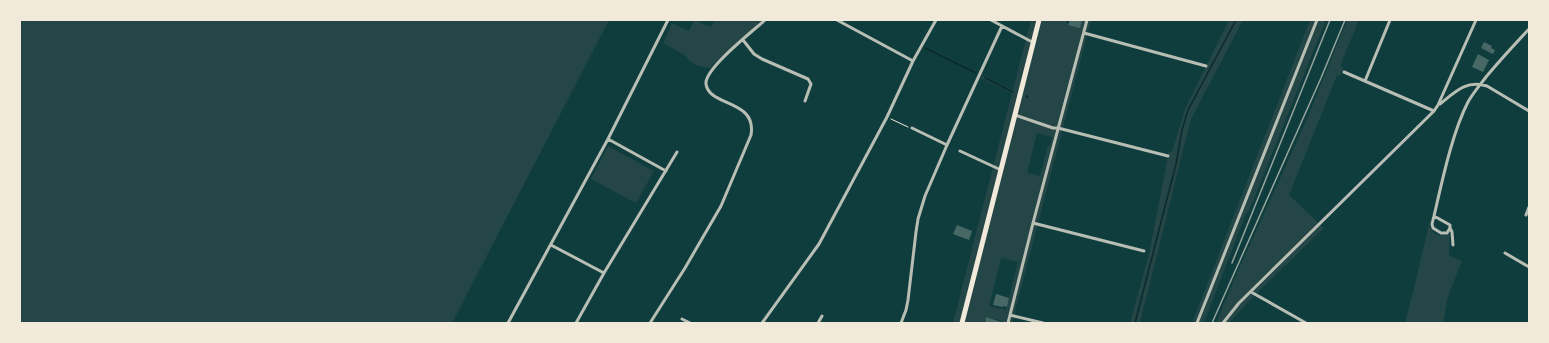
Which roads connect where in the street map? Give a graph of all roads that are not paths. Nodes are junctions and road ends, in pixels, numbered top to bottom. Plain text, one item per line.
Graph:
1 (668, 20) edge
2 (765, 20) edge
3 (837, 20) edge
4 (936, 20) edge
5 (991, 20) edge
6 (1039, 20) edge
7 (1087, 20) edge
8 (1317, 20) edge
9 (1390, 20) edge
10 (1476, 20) edge
11 (1002, 26) junction
12 (1529, 29) edge
13 (1084, 33) junction
14 (743, 40) junction
15 (1034, 43) junction
16 (913, 61) junction
17 (1206, 66) dead end
18 (1344, 72) dead end
19 (1365, 81) junction
20 (1480, 84) junction
21 (805, 101) dead end
22 (1438, 105) junction
23 (1434, 111) junction
24 (1529, 112) edge
25 (1015, 115) junction
26 (912, 128) road end
27 (1058, 128) junction
28 (608, 139) junction
29 (947, 145) junction
30 (960, 151) dead end
31 (677, 152) dead end
32 (1168, 156) dead end
33 (1001, 170) junction
34 (666, 171) junction
35 (1529, 208) edge
36 (1434, 216) junction
37 (1526, 216) dead end
38 (1033, 223) junction
39 (1450, 228) junction
40 (551, 245) junction
41 (1453, 245) dead end
42 (1144, 250) dead end
43 (1505, 253) dead end
44 (1529, 267) edge
45 (604, 273) junction
46 (1251, 292) junction
47 (1010, 315) junction
48 (822, 316) dead end
49 (682, 319) dead end
50 (508, 323) edge
51 (576, 323) edge
52 (650, 323) edge
53 (690, 323) edge
54 (762, 323) edge
55 (818, 323) edge
56 (901, 323) edge
57 (962, 323) edge
58 (1008, 323) edge
59 (1043, 323) edge
60 (1197, 323) edge
61 (1223, 323) edge
62 (1306, 323) edge

1 - 28 street
2 - 14 street
3 - 16 street
4 - 16 street
5 - 11 street
6 - 15 main road
7 - 13 street
8 - 60 street
9 - 19 street
10 - 22 street
11 - 15 street
11 - 29 street
12 - 20 street
13 - 17 street
13 - 27 street
14 - 21 street
14 - 52 street
15 - 25 main road
16 - 54 street
18 - 19 street
19 - 23 street
20 - 22 street
20 - 24 street
20 - 36 street
22 - 23 street
23 - 46 street
25 - 27 street
25 - 33 main road
26 - 29 street
27 - 32 street
27 - 38 street
28 - 34 street
28 - 40 street
29 - 56 street
30 - 33 street
31 - 34 street
33 - 57 main road
34 - 45 street
35 - 37 street
36 - 39 street
36 - 39 street
38 - 42 street
38 - 47 street
39 - 41 street
40 - 45 street
40 - 50 street
43 - 44 street
45 - 51 street
46 - 61 street
46 - 62 street
47 - 58 street
47 - 59 street
48 - 55 street
49 - 53 street

